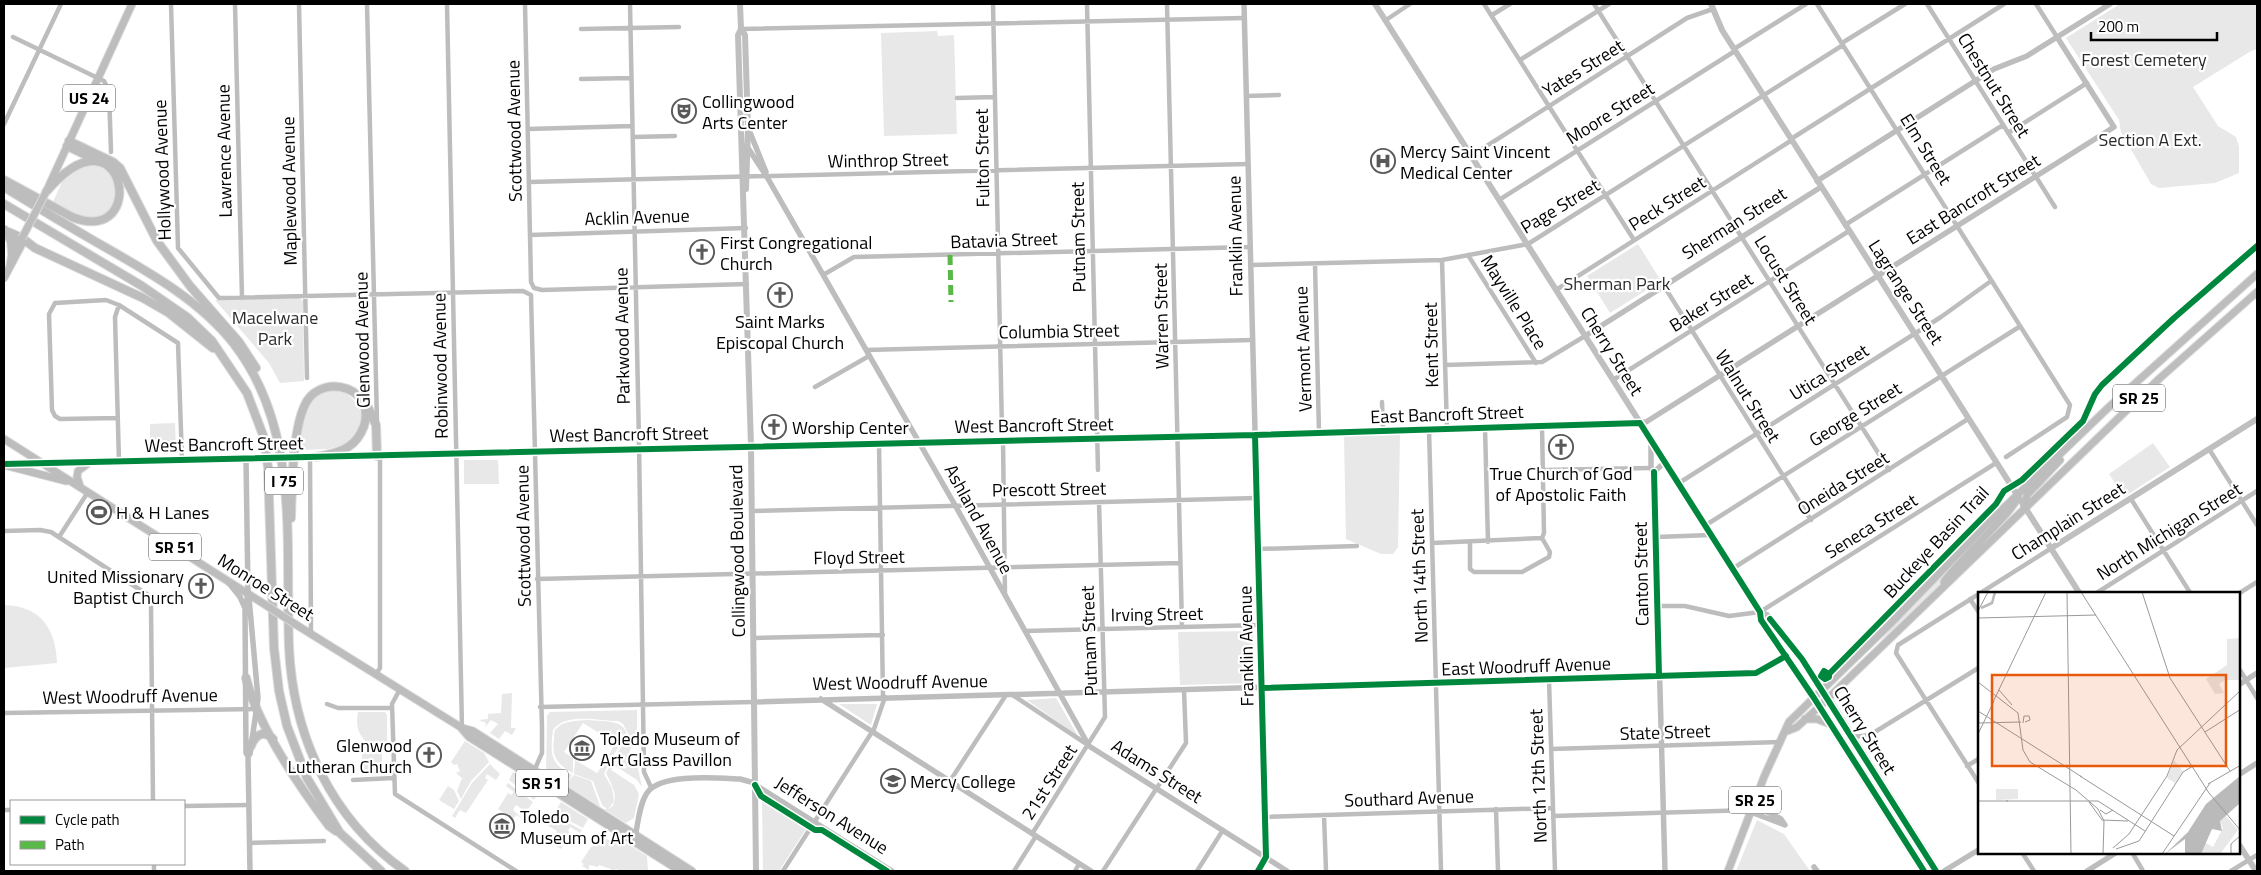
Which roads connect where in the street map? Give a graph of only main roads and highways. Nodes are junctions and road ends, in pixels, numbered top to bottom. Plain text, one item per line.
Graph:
1 (132, 4) edge
2 (740, 4) edge
3 (1375, 4) edge
4 (1712, 6) edge
5 (741, 29) junction
6 (739, 73) junction
7 (746, 76) junction
8 (68, 144) junction
9 (100, 162) junction
10 (745, 176) junction
11 (4, 180) edge
12 (4, 187) edge
13 (46, 192) junction
14 (4, 204) edge
15 (4, 230) edge
16 (22, 238) junction
17 (12, 253) junction
18 (10, 265) junction
19 (2257, 274) edge
20 (4, 278) edge
21 (2257, 292) edge
22 (221, 354) junction
23 (258, 382) junction
24 (362, 400) junction
25 (2098, 418) junction
26 (2257, 419) edge
27 (4, 438) edge
28 (378, 456) road end
29 (309, 457) joint
30 (90, 462) junction
31 (43, 463) junction
32 (4, 464) edge
33 (80, 486) junction
34 (2017, 496) junction
35 (2024, 508) junction
36 (2050, 549) junction
37 (289, 580) junction
38 (2079, 592) edge
39 (1938, 593) junction
40 (1760, 612) junction
41 (246, 678) road end
42 (1822, 690) junction
43 (1814, 698) junction
44 (1828, 699) junction
45 (1819, 707) junction
46 (1805, 720) junction
47 (1830, 724) junction
48 (1787, 731) junction
49 (274, 740) junction
50 (251, 746) road end
51 (340, 833) junction
52 (634, 839) junction
53 (2241, 848) edge
54 (380, 871) edge
55 (405, 871) edge
56 (680, 871) edge
57 (692, 871) edge
58 (756, 871) edge
59 (1728, 871) edge
60 (1924, 871) edge
61 (1936, 871) edge
62 (2256, 871) edge

1 - 8 main road, US 24
2 - 5 main road, Collingwood Boulevard
3 - 40 main road, Cherry Street
4 - 34 main road, Lagrange Street
5 - 6 main road, Collingwood Boulevard
5 - 7 main road, Collingwood Boulevard
6 - 7 main road
6 - 10 main road, Collingwood Boulevard
7 - 10 main road, Collingwood Boulevard
8 - 9 highway
8 - 13 main road, US 24
8 - 23 highway
9 - 11 highway
9 - 13 highway
10 - 58 main road, Collingwood Boulevard
12 - 23 highway, I 75
13 - 16 main road, US 24, bridge
14 - 22 highway, I 75
15 - 16 highway
15 - 17 highway
16 - 17 main road, US 24
16 - 18 main road, US 24
16 - 22 highway
17 - 18 main road, US 24
18 - 20 main road, US 24
19 - 25 main road, SR 25
21 - 35 main road, SR 25
22 - 51 highway, I 75
23 - 37 highway, I 75
24 - 28 highway
24 - 29 highway
24 - 37 highway
25 - 34 main road, SR 25
25 - 35 main road
26 - 36 main road, Champlain Street
27 - 31 main road, Monroe Street / SR 51
29 - 30 main road, West Bancroft Street, bridge
30 - 31 main road, West Bancroft Street
30 - 33 main road
31 - 32 main road, West Bancroft Street
31 - 33 main road, Monroe Street / SR 51
32 - 33 main road
33 - 52 main road, Monroe Street / SR 51, bridge
34 - 35 main road, Lagrange Street
34 - 39 main road
34 - 42 main road, SR 25
35 - 36 main road, Lagrange Street
35 - 39 main road, SR 25
36 - 38 main road, Lagrange Street
37 - 55 highway, I 75
39 - 44 main road, SR 25
40 - 42 main road, Cherry Street
40 - 43 main road, Cherry Street
41 - 49 highway
42 - 43 main road, SR 25
42 - 44 main road, Cherry Street
43 - 45 main road, Cherry Street
43 - 48 main road, SR 25
44 - 45 main road
44 - 61 main road, Cherry Street
45 - 46 main road
45 - 47 main road, Cherry Street
46 - 47 main road
46 - 48 main road
47 - 60 main road, Cherry Street
48 - 59 main road, SR 25
49 - 50 highway
49 - 51 highway
51 - 54 highway, I 75
52 - 56 main road, Monroe Street / SR 51
52 - 57 main road, Monroe Street / SR 51
53 - 62 main road

